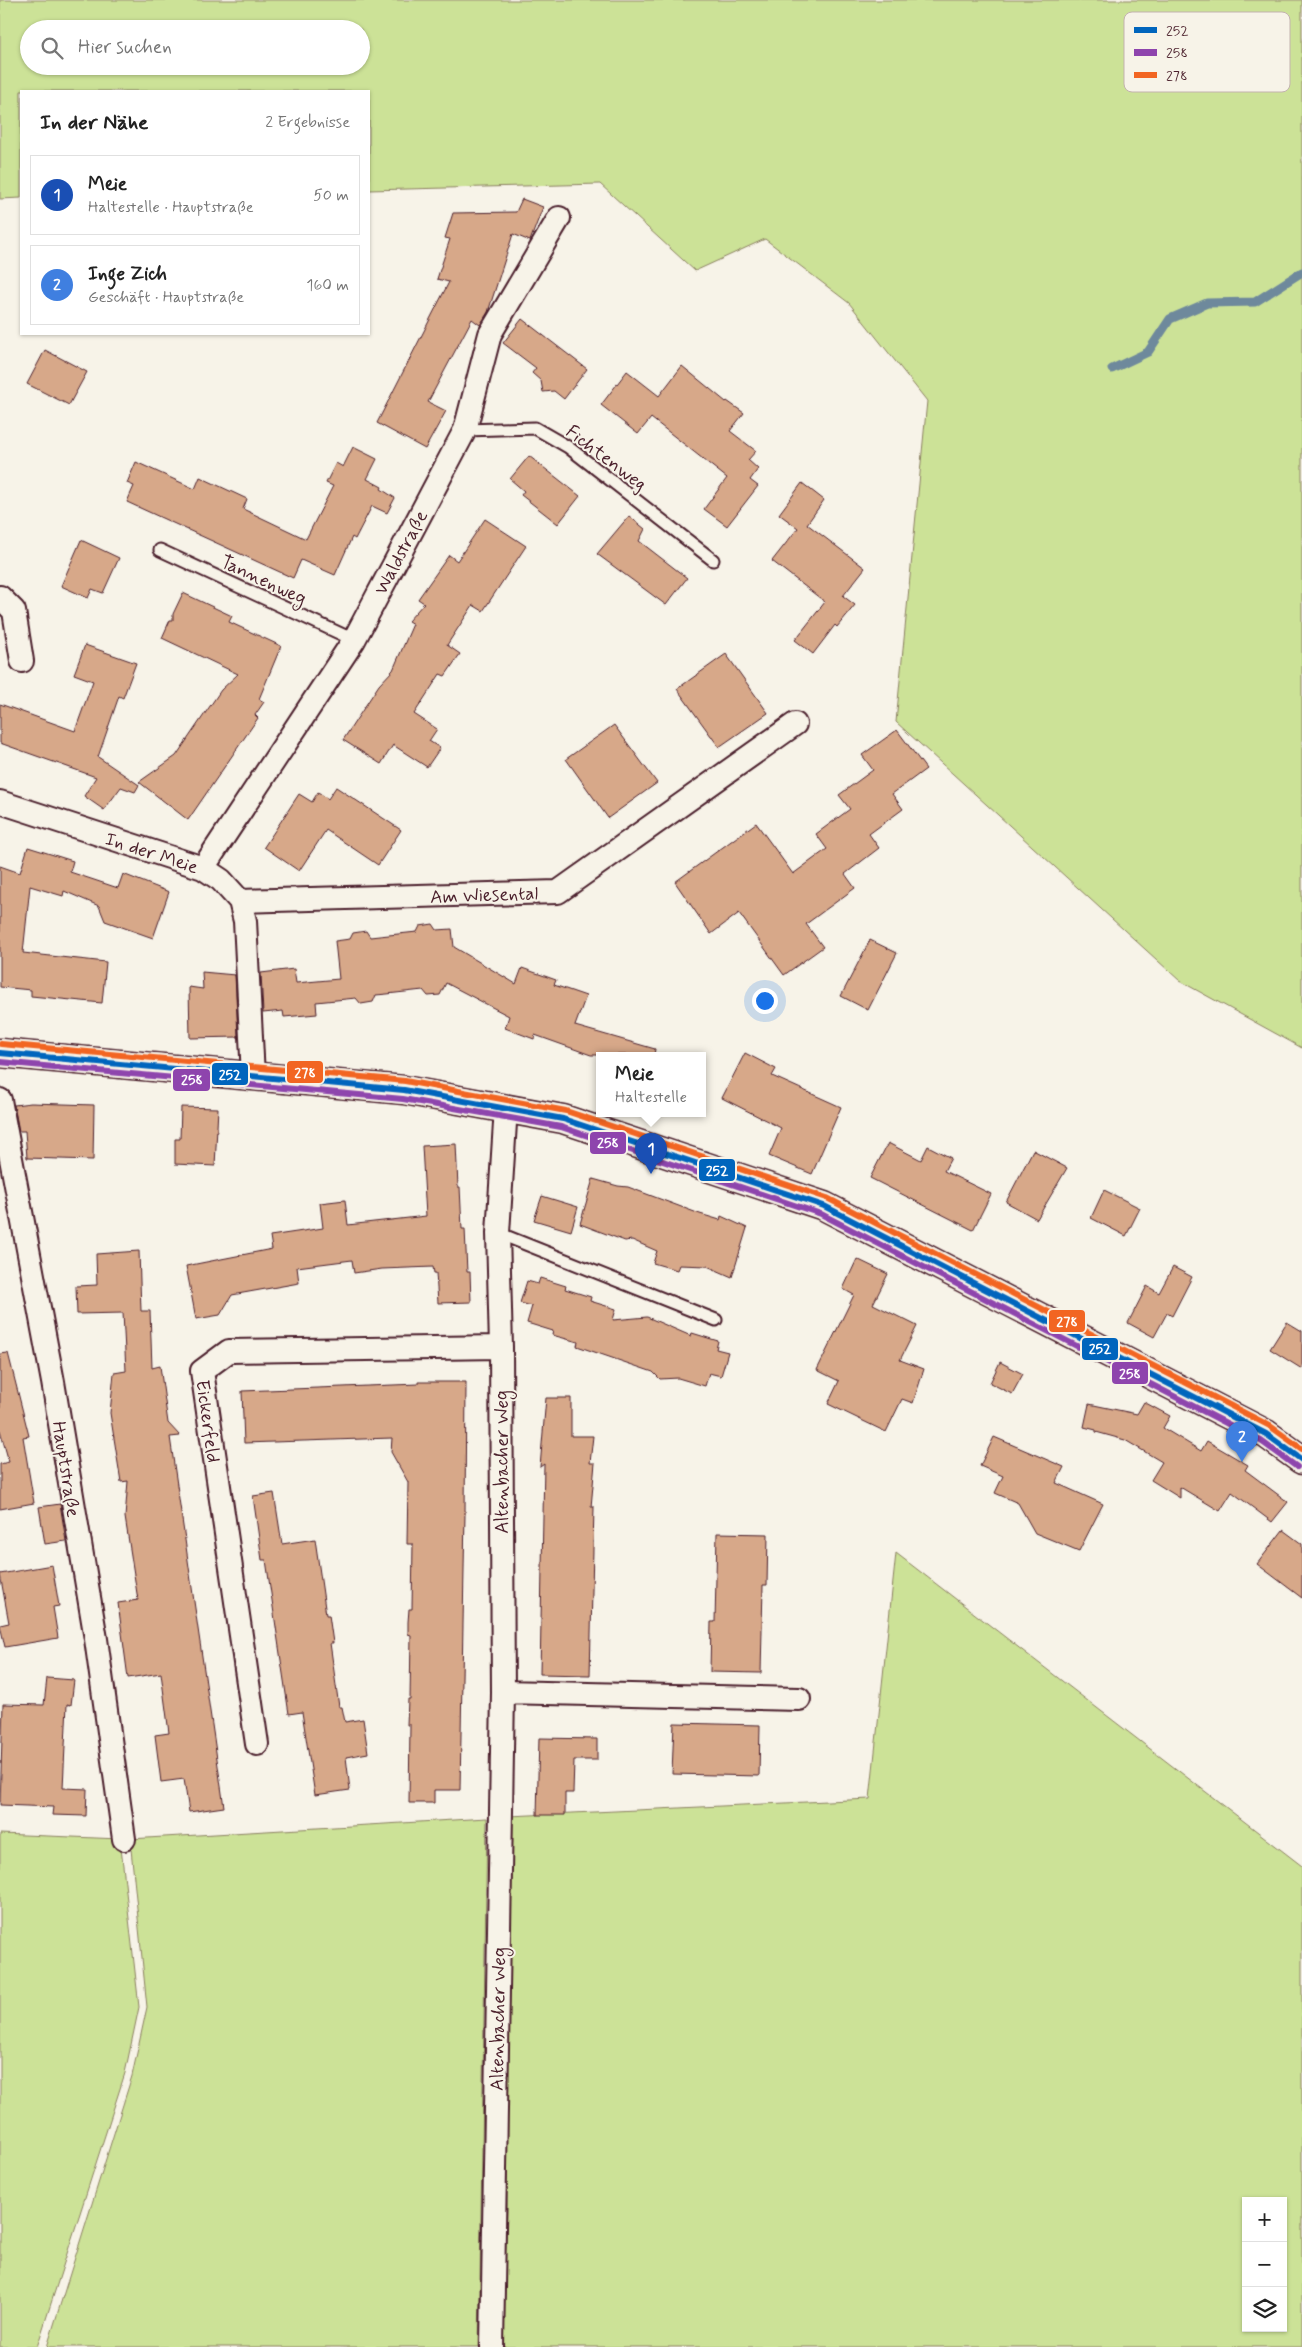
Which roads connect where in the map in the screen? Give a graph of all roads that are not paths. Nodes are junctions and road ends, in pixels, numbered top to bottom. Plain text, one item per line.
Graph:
1 (559, 218) dead end
2 (465, 430) junction
3 (160, 550) dead end
4 (713, 560) dead end
5 (0, 597) edge
6 (354, 640) junction
7 (22, 661) dead end
8 (795, 724) dead end
9 (0, 802) edge
10 (203, 868) junction
11 (240, 901) junction
12 (0, 1053) edge
13 (253, 1076) junction
14 (0, 1100) edge
15 (506, 1107) junction
16 (498, 1233) junction
17 (716, 1320) dead end
18 (501, 1347) junction
19 (1302, 1460) edge
20 (503, 1692) junction
21 (799, 1699) dead end
22 (257, 1744) dead end
23 (124, 1839) dead end
24 (492, 2347) edge

1 - 2 street, Waldstraße
2 - 4 lane, Fichtenweg
2 - 6 street, Waldstraße
3 - 6 lane, Tannenweg
5 - 7 street
6 - 10 street, Waldstraße
8 - 11 street, Am Wiesental
9 - 10 street, In der Meie
10 - 11 street, In der Meie
11 - 13 street, In der Meie
12 - 13 main road
13 - 15 main road
14 - 23 street, Hauptstraße
15 - 16 street, Altenbacher Weg
15 - 19 main road
16 - 17 lane
16 - 18 street, Altenbacher Weg
18 - 20 street, Altenbacher Weg
18 - 22 street, Eickerfeld
20 - 21 street
20 - 24 street, Altenbacher Weg

